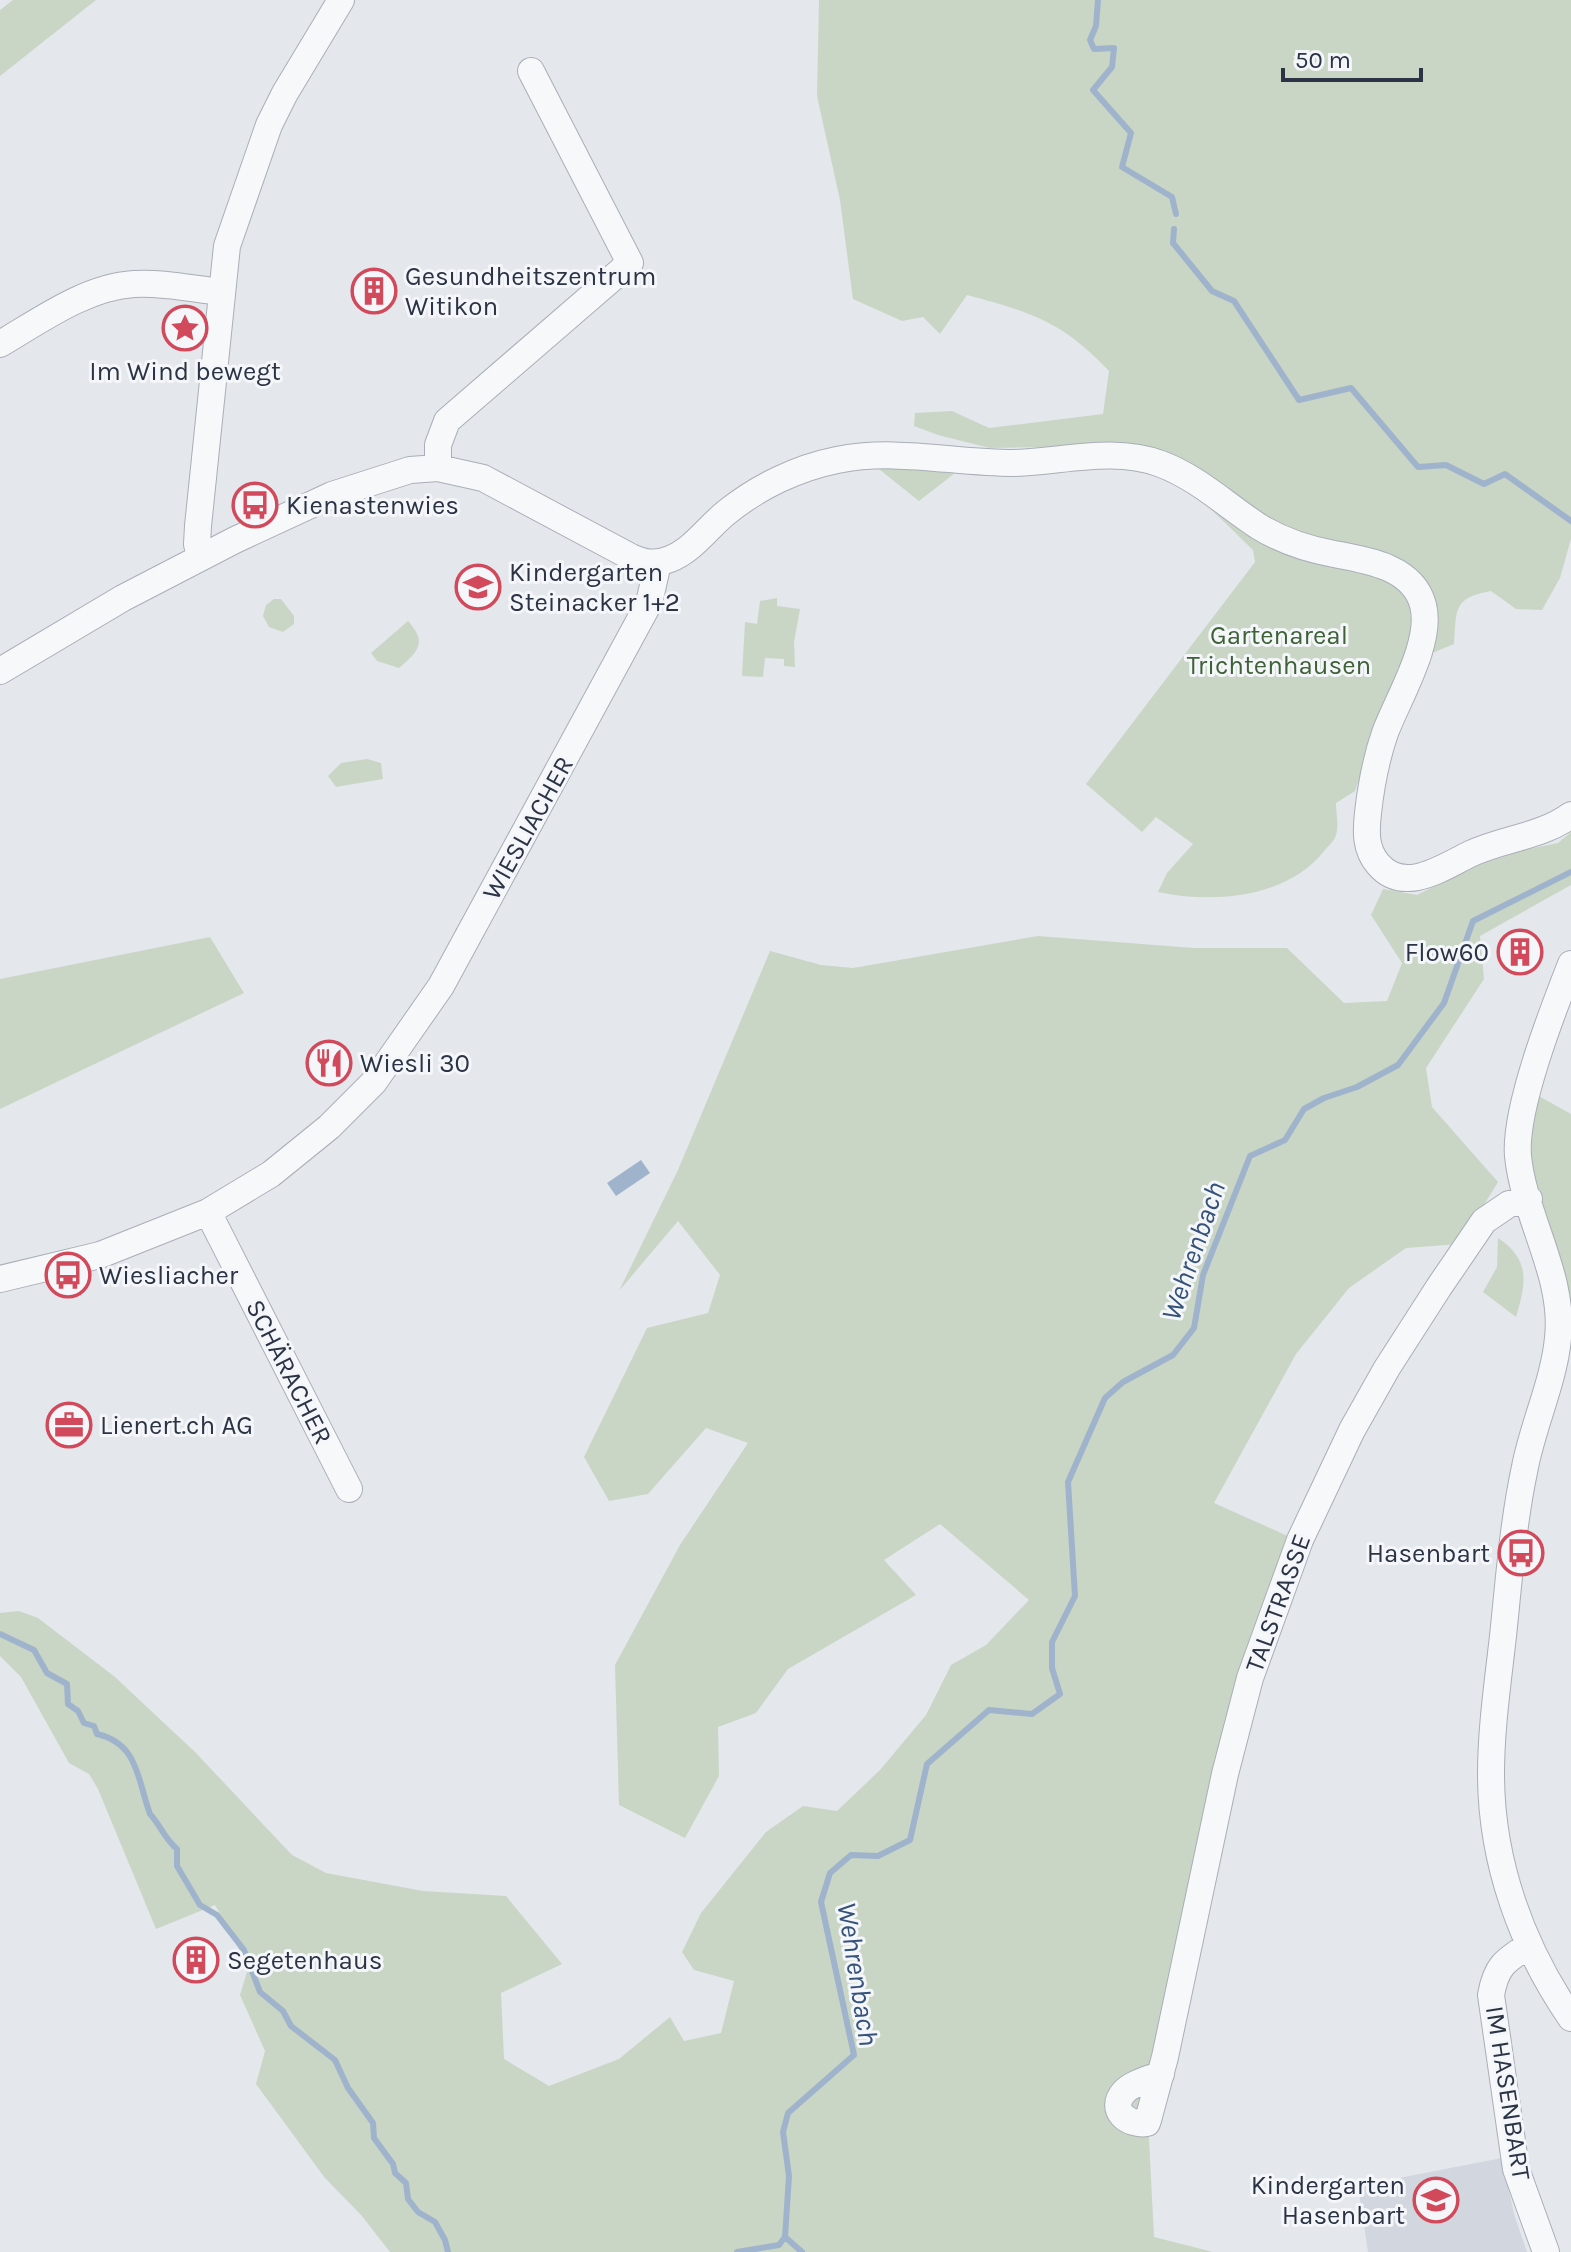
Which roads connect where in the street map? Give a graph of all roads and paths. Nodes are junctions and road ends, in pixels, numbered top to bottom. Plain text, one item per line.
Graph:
1 (341, 0) edge
2 (531, 71) dead end
3 (221, 292) junction
4 (0, 344) edge
5 (438, 468) junction
6 (200, 558) junction
7 (658, 563) junction
8 (0, 671) edge
9 (1571, 815) edge
10 (1571, 964) edge
11 (1529, 1199) junction
12 (208, 1212) junction
13 (0, 1279) edge
14 (1562, 1281) edge
15 (349, 1489) dead end
16 (1528, 1946) junction
17 (1571, 2018) edge
18 (1161, 2074) dead end
19 (1546, 2252) edge

1 - 3 street
2 - 5 street
3 - 4 street
3 - 6 street
5 - 6 street
5 - 7 street
6 - 8 street
7 - 9 street
7 - 12 street, WIESLIACHER
10 - 11 street
11 - 14 street
11 - 18 street, TALSTRASSE
12 - 13 street, WIESLIACHER
12 - 15 street, SCHÄRACHER
14 - 16 street
16 - 17 street
16 - 19 street, IM HASENBART

